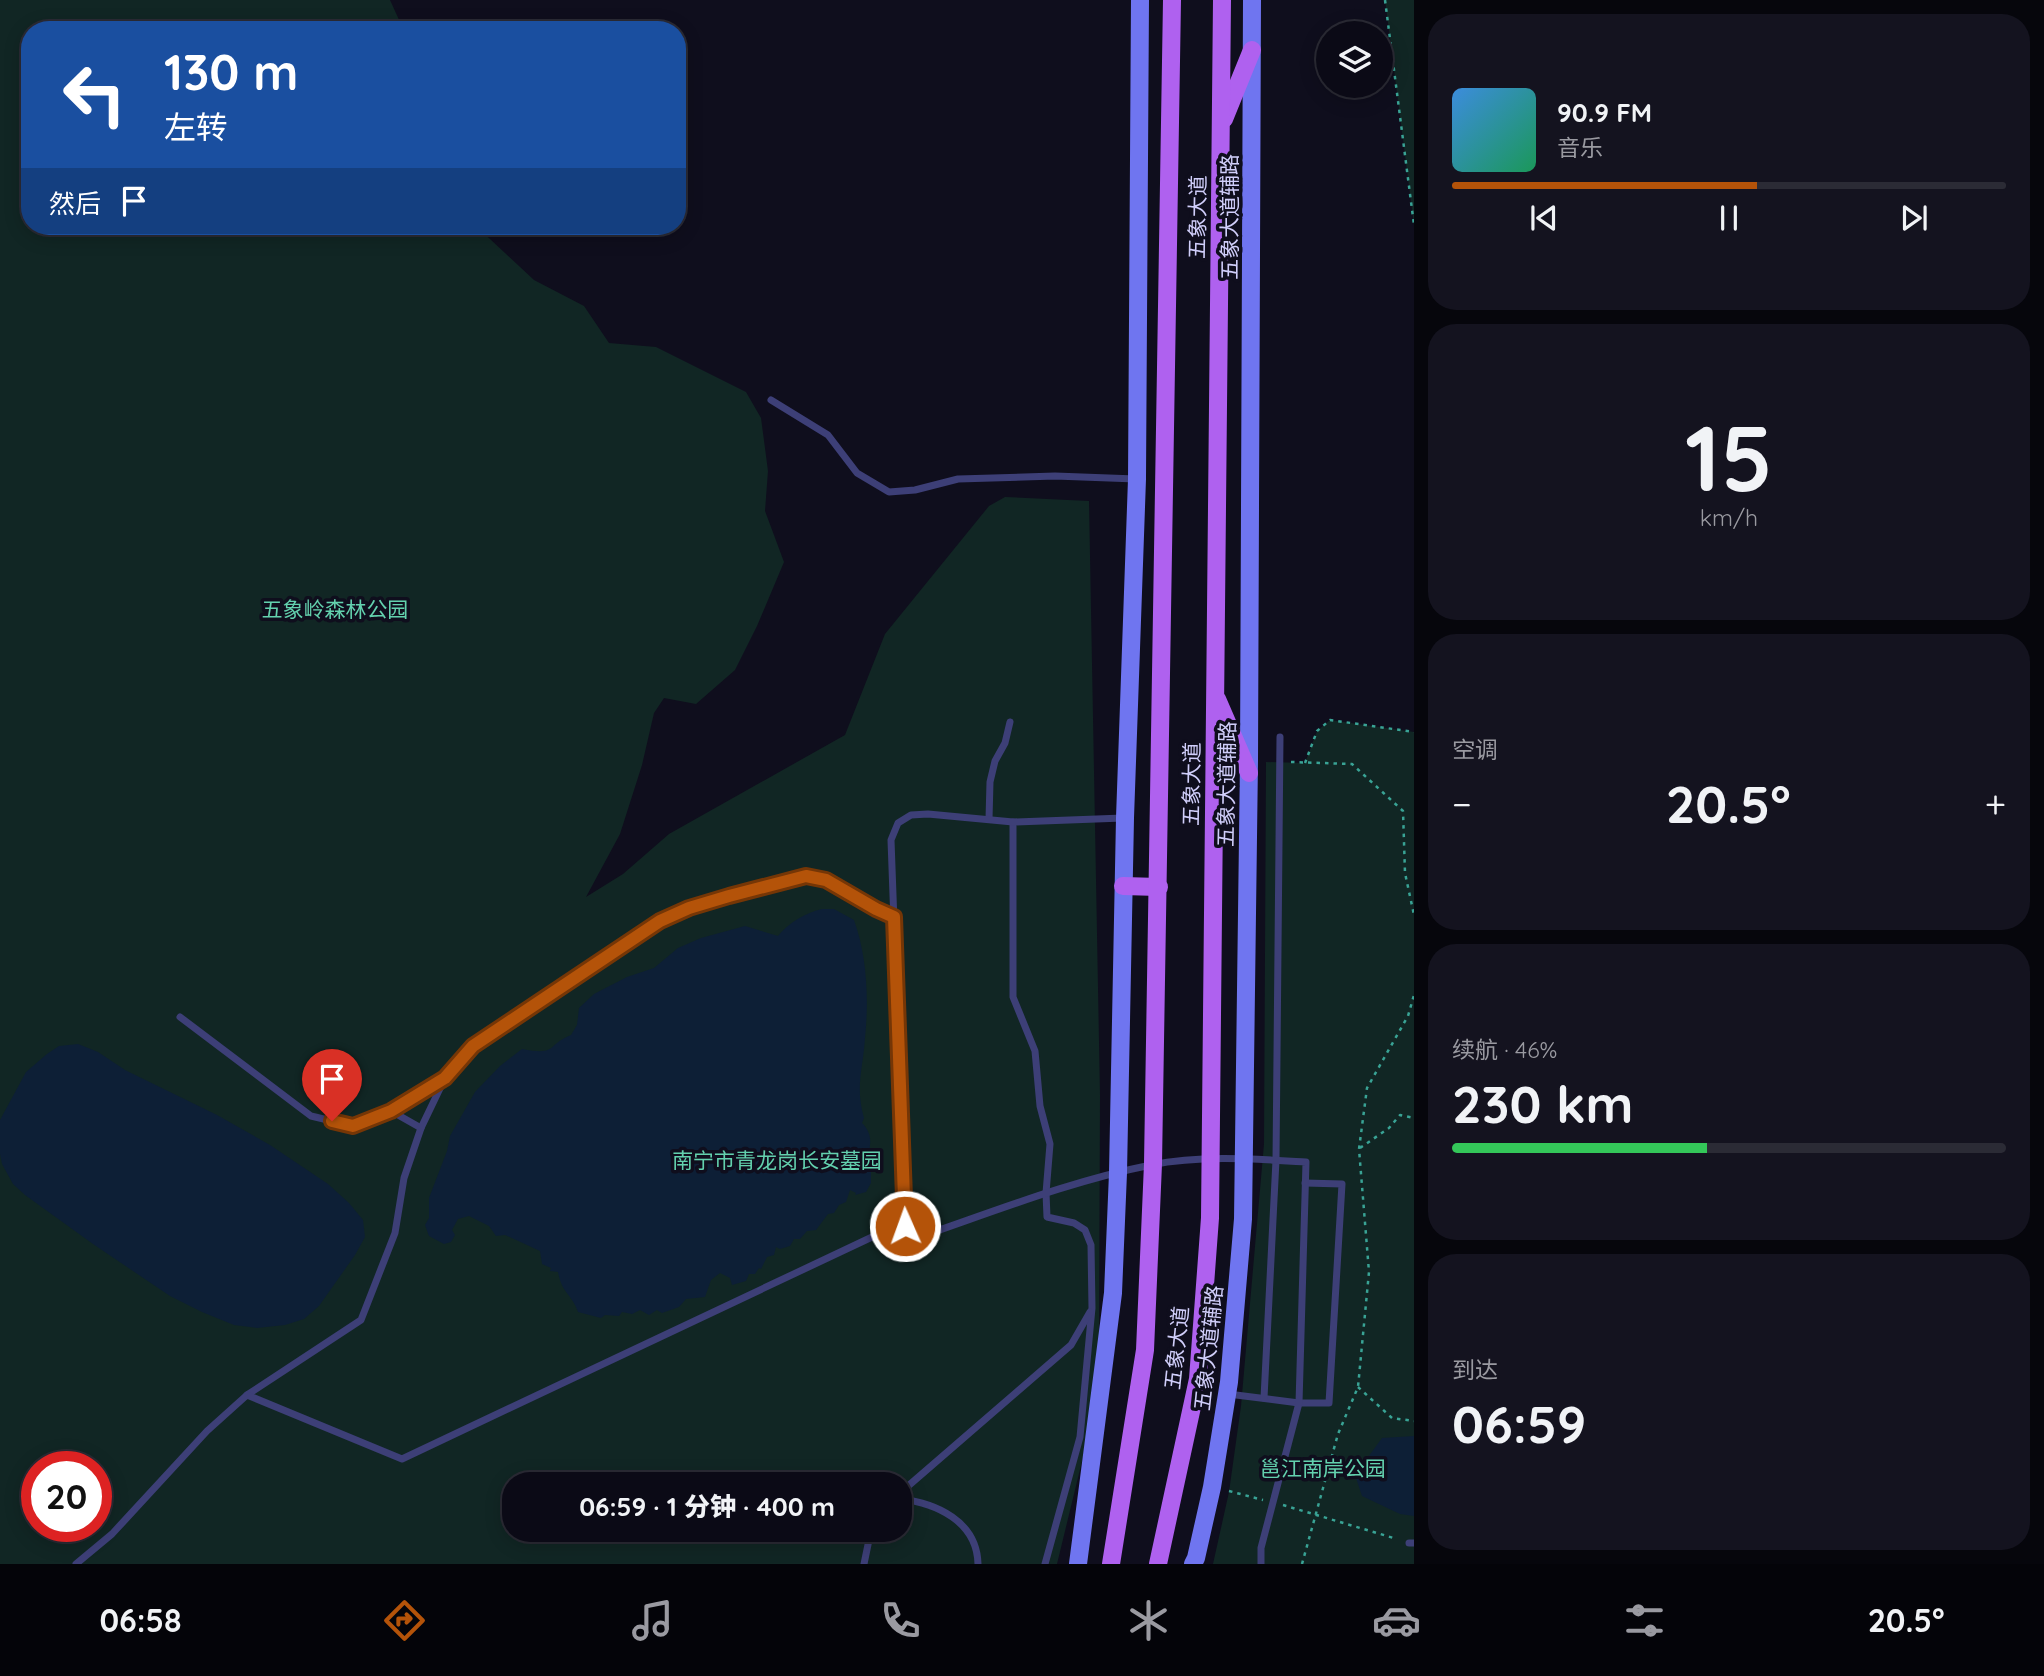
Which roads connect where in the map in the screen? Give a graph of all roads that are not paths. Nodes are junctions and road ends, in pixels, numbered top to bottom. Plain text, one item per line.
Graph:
1 (1140, 0) edge
2 (1172, 0) edge
3 (1222, 0) edge
4 (1252, 0) edge
5 (1252, 50) junction
6 (1220, 129) junction
7 (771, 400) dead end
8 (1137, 479) junction
9 (1215, 692) junction
10 (1010, 722) dead end
11 (1280, 737) dead end
12 (1249, 773) junction
13 (1125, 818) junction
14 (989, 819) junction
15 (1013, 822) junction
16 (1124, 886) junction
17 (1158, 887) junction
18 (894, 917) junction
19 (180, 1017) dead end
20 (445, 1078) junction
21 (391, 1111) junction
22 (421, 1128) junction
23 (1244, 1158) junction
24 (1210, 1160) junction
25 (1276, 1160) junction
26 (1153, 1164) junction
27 (1118, 1173) junction
28 (1305, 1183) junction
29 (1046, 1193) junction
30 (905, 1226) junction
31 (1092, 1308) junction
32 (1227, 1393) junction
33 (247, 1395) junction
34 (1264, 1398) junction
35 (1299, 1403) junction
36 (912, 1483) edge
37 (912, 1500) edge
38 (869, 1542) edge
39 (76, 1564) edge
40 (864, 1564) edge
41 (978, 1564) edge
42 (1045, 1564) edge
43 (1077, 1564) edge
44 (1111, 1564) edge
45 (1158, 1564) edge
46 (1193, 1564) edge
47 (1261, 1564) edge

1 - 8 street
2 - 17 main road, 五象大道
3 - 6 main road, 五象大道
4 - 5 street, 五象大道辅路
5 - 6 main road
5 - 12 street, 五象大道辅路
6 - 9 main road, 五象大道
7 - 8 lane
8 - 13 street
9 - 12 main road
9 - 24 main road, 五象大道
10 - 14 lane
11 - 25 lane
12 - 23 street, 五象大道辅路
13 - 15 lane
13 - 16 street
14 - 15 lane
14 - 18 lane
15 - 29 lane
16 - 17 main road
16 - 27 street
17 - 26 main road, 五象大道
18 - 20 lane
18 - 30 lane
19 - 21 lane
20 - 21 lane
20 - 22 lane
21 - 22 lane
22 - 33 lane
23 - 24 lane
23 - 25 lane
23 - 32 street, 五象大道辅路
24 - 26 lane
24 - 45 main road, 五象大道
25 - 28 lane
25 - 34 lane
26 - 27 lane
26 - 44 main road, 五象大道
27 - 29 lane
27 - 43 street
28 - 35 lane
28 - 35 lane
29 - 30 lane
29 - 31 lane
30 - 33 lane
31 - 36 lane
31 - 42 lane
32 - 34 lane
32 - 46 street, 五象大道辅路
33 - 39 lane
34 - 35 lane
35 - 47 lane
37 - 41 lane
38 - 40 lane

